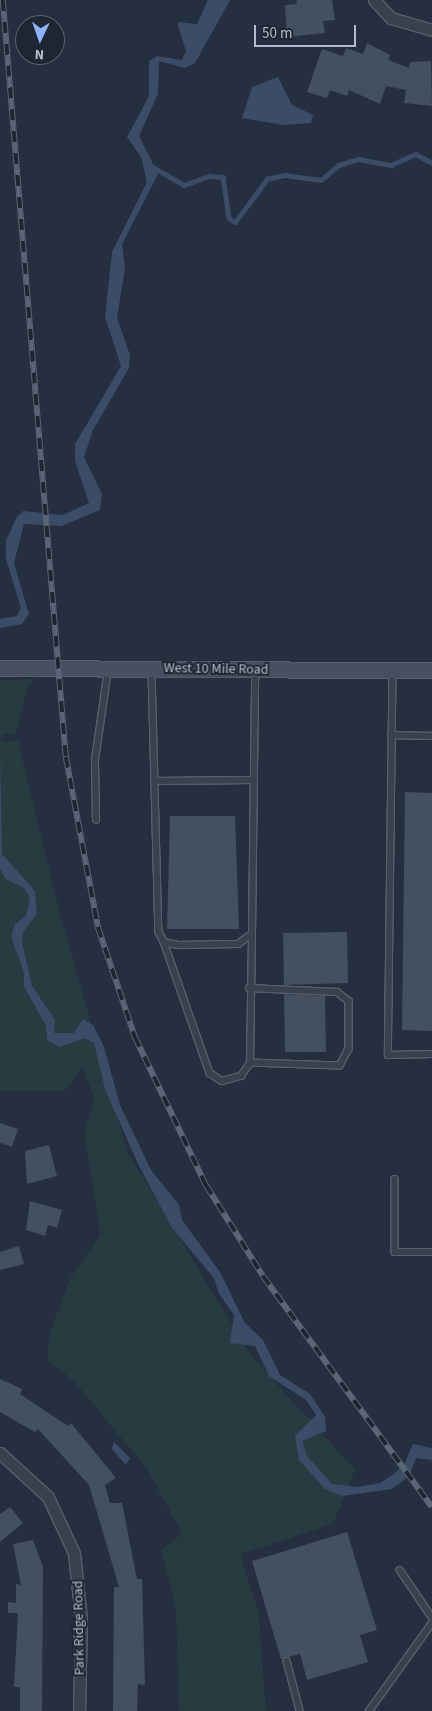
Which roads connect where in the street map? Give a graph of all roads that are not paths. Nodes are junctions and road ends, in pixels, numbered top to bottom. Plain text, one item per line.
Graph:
1 (374, 0) edge
2 (432, 30) edge
3 (0, 668) edge
4 (108, 668) junction
5 (152, 668) junction
6 (255, 670) junction
7 (393, 670) junction
8 (432, 670) edge
9 (391, 735) junction
10 (432, 736) edge
11 (254, 780) junction
12 (155, 781) junction
13 (96, 820) dead end
14 (252, 934) junction
15 (164, 942) junction
16 (249, 988) junction
17 (432, 1054) edge
18 (250, 1063) junction
19 (396, 1179) dead end
20 (432, 1252) edge
21 (0, 1453) edge
22 (400, 1570) dead end
23 (432, 1618) edge
24 (432, 1623) edge
25 (287, 1661) dead end
26 (79, 1711) edge
27 (300, 1711) edge
28 (369, 1711) edge

1 - 2 street
3 - 4 main road, West 10 Mile Road
4 - 5 main road, West 10 Mile Road
4 - 13 lane
5 - 6 main road, West 10 Mile Road
5 - 12 lane
6 - 7 main road, West 10 Mile Road
6 - 11 lane
7 - 8 main road, West 10 Mile Road
7 - 9 lane
9 - 10 lane
9 - 17 lane
11 - 12 lane
11 - 14 lane
12 - 15 lane
14 - 15 lane
14 - 16 lane
15 - 18 lane
16 - 18 lane
16 - 18 lane
19 - 20 lane
21 - 26 street, Park Ridge Road
22 - 23 lane
24 - 28 lane
25 - 27 lane

